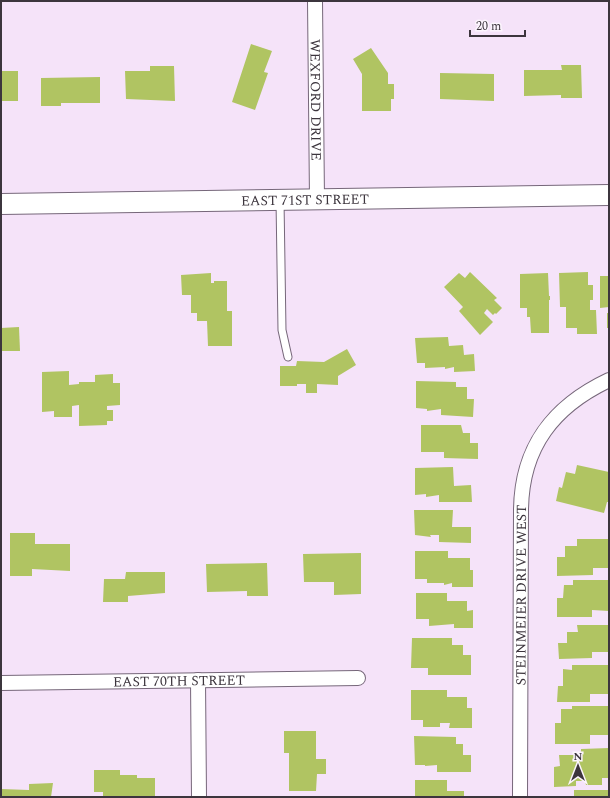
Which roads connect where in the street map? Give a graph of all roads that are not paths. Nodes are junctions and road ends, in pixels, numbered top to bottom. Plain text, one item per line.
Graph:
1 (315, 1) edge
2 (609, 195) edge
3 (280, 200) junction
4 (317, 200) junction
5 (1, 204) edge
6 (288, 357) dead end
7 (609, 380) edge
8 (358, 678) dead end
9 (198, 680) junction
10 (1, 683) edge
11 (199, 797) edge
12 (520, 797) edge

1 - 4 street, WEXFORD DRIVE
2 - 4 main road, EAST 71ST STREET
3 - 4 main road, EAST 71ST STREET
3 - 5 main road, EAST 71ST STREET
3 - 6 lane
7 - 12 street, STEINMEIER DRIVE WEST
8 - 9 street, EAST 70TH STREET
9 - 10 street, EAST 70TH STREET
9 - 11 street

